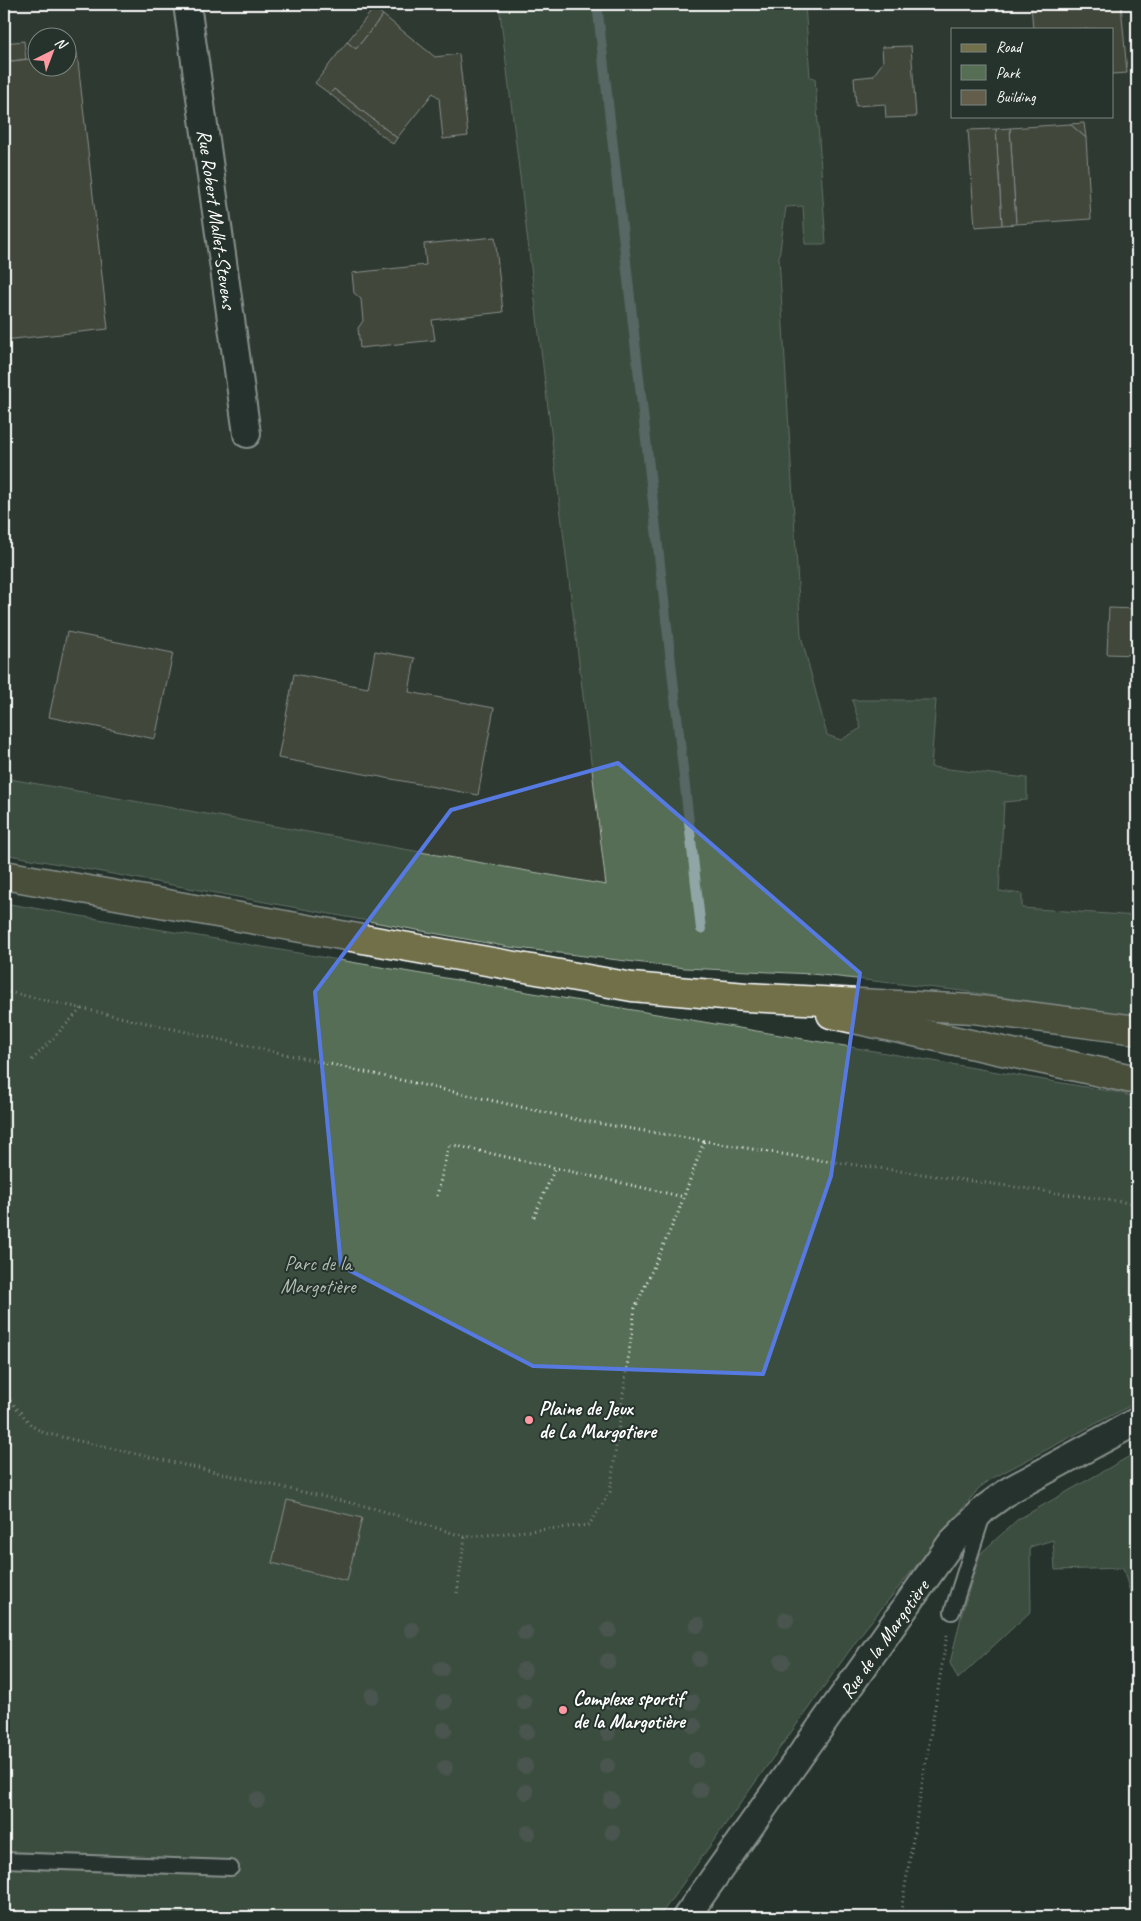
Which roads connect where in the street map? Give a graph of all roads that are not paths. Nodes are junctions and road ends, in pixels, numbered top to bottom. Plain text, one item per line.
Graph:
1 (187, 4) edge
2 (247, 434) dead end
3 (4, 875) edge
4 (746, 996) junction
5 (1137, 1030) edge
6 (1137, 1080) edge
7 (1137, 1421) edge
8 (985, 1508) junction
9 (952, 1612) road end
10 (4, 1860) edge
11 (231, 1868) dead end
12 (686, 1917) edge

1 - 2 street, Rue Robert Mallet-Stevens
3 - 4 main road
4 - 5 main road
4 - 6 main road
7 - 8 street, Rue de la Margotière
8 - 9 lane
8 - 12 street, Rue de la Margotière
10 - 11 lane

